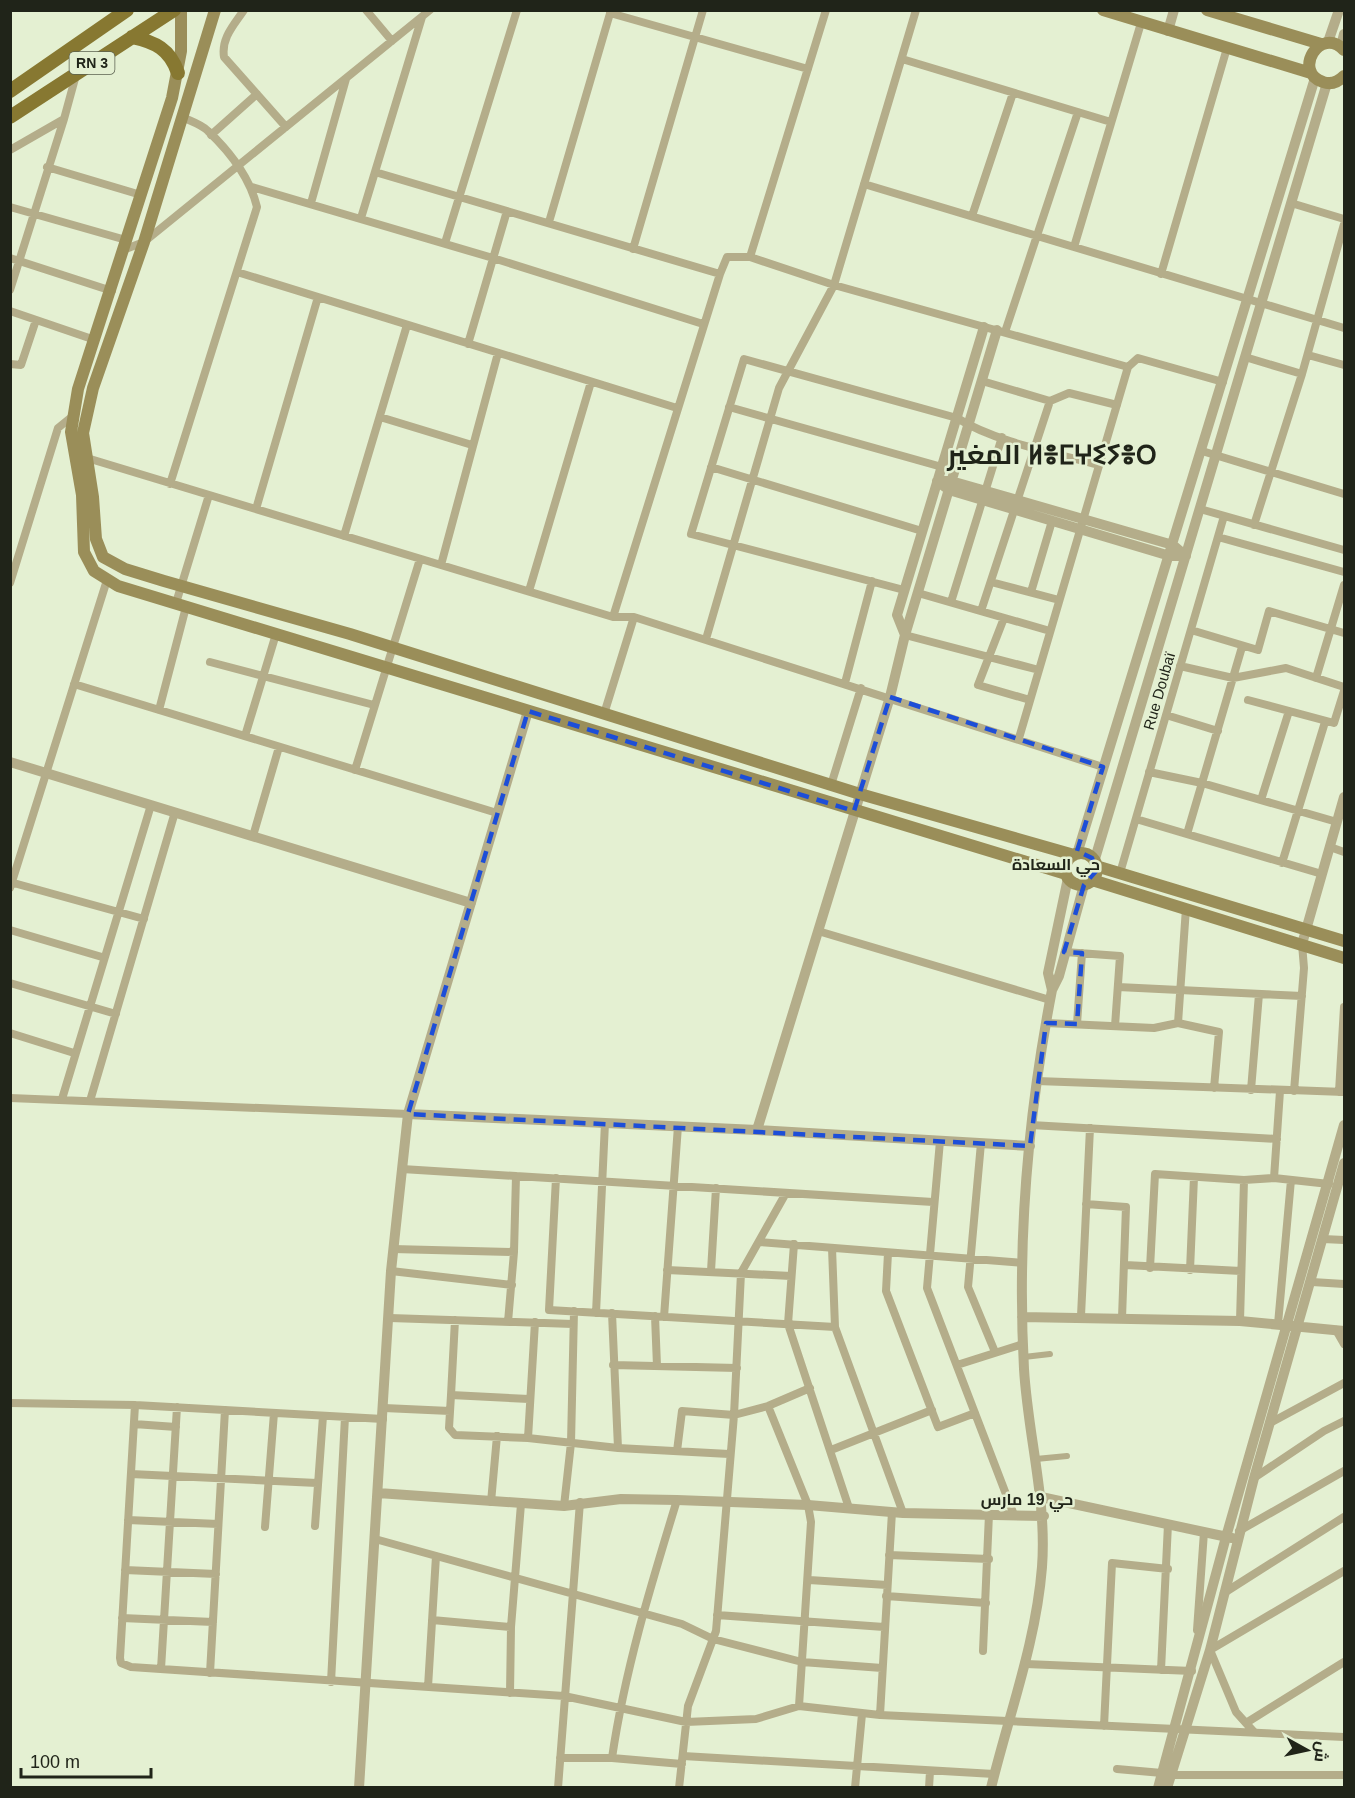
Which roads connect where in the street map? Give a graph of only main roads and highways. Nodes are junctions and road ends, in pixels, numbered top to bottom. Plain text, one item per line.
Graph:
1 (127, 10) edge
2 (174, 10) edge
3 (181, 10) edge
4 (215, 10) edge
5 (1103, 10) edge
6 (1207, 10) edge
7 (132, 37) junction
8 (1325, 43) junction
9 (1343, 43) edge
10 (178, 72) junction
11 (1313, 76) junction
12 (1344, 76) edge
13 (10, 91) edge
14 (10, 117) edge
15 (1076, 854) junction
16 (1095, 864) junction
17 (1067, 876) junction
18 (1088, 882) junction
19 (1344, 941) edge
20 (1344, 958) edge

1 - 13 main road, RN 3
2 - 7 main road, RN 3
3 - 10 main road
4 - 15 main road
5 - 11 main road
6 - 8 main road
7 - 10 main road
7 - 14 main road, RN 3
8 - 9 main road
8 - 11 main road
10 - 17 main road
11 - 12 main road
15 - 16 main road
15 - 17 main road
16 - 18 main road
16 - 19 main road
17 - 18 main road
18 - 20 main road

